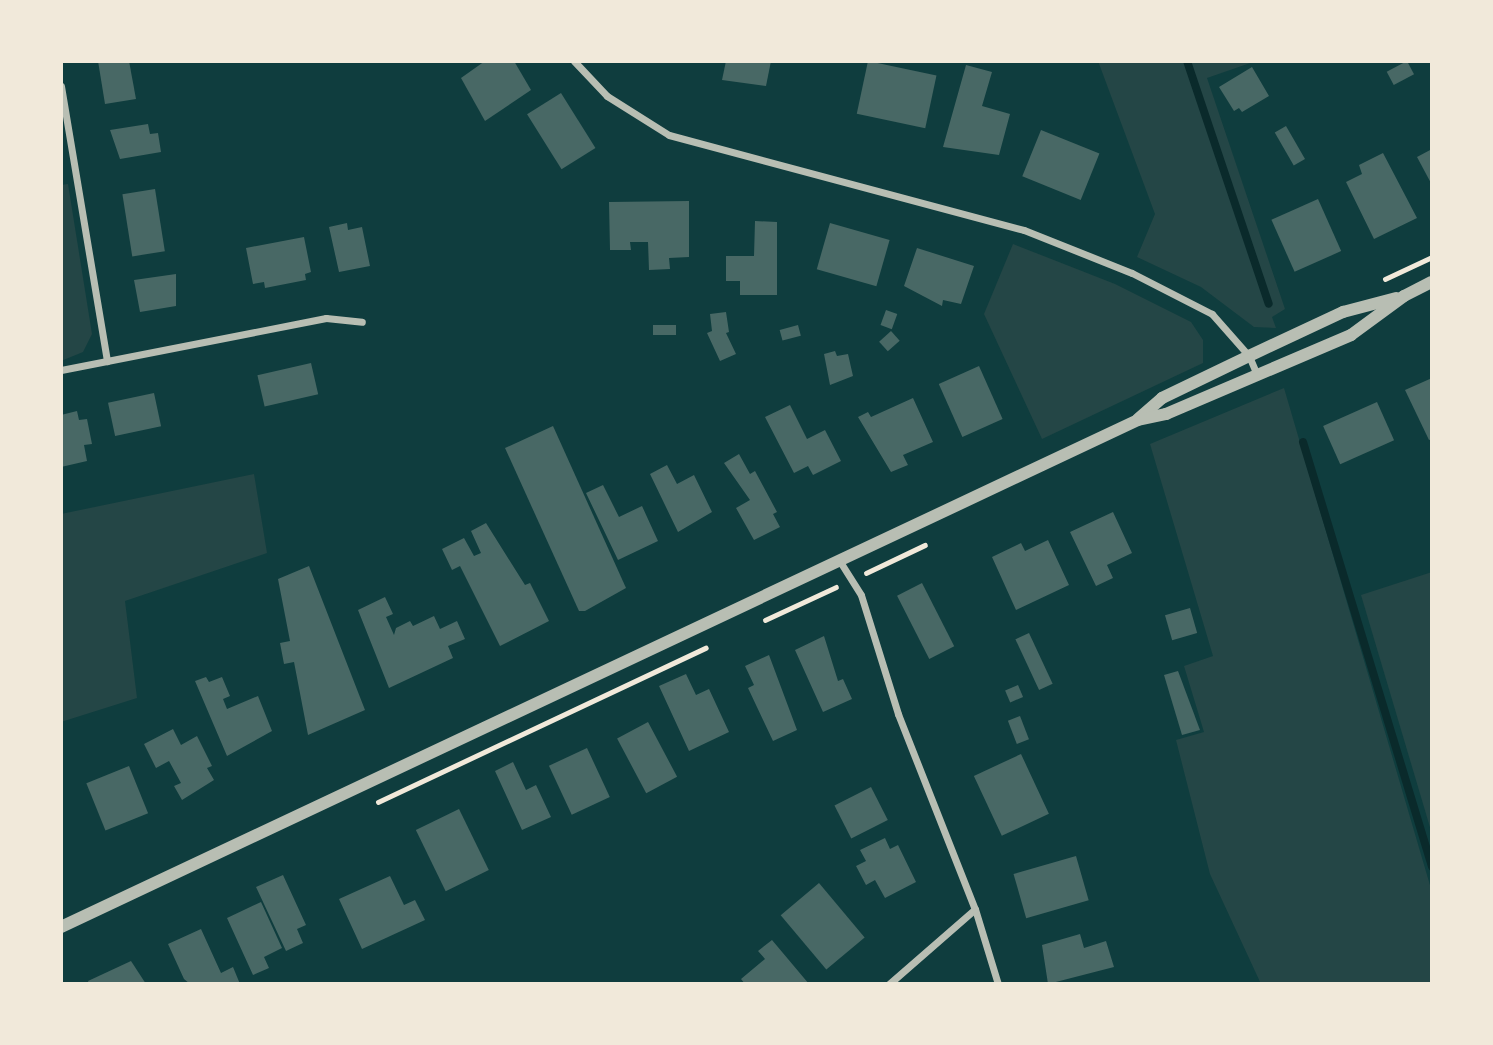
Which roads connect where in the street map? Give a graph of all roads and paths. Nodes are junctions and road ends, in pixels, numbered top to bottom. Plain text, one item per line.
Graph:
1 (574, 61) edge
2 (61, 86) edge
3 (1432, 282) edge
4 (1404, 296) junction
5 (362, 322) dead end
6 (1249, 356) junction
7 (107, 360) junction
8 (61, 370) edge
9 (1257, 375) junction
10 (1138, 419) junction
11 (839, 560) junction
12 (975, 909) junction
13 (61, 927) edge
14 (889, 984) edge
15 (998, 984) edge

1 - 6 street
2 - 7 street
3 - 4 street
4 - 6 street
4 - 9 street
5 - 7 street
6 - 9 street
6 - 10 street
7 - 8 street
9 - 10 street
10 - 11 street
11 - 12 street
11 - 13 street
12 - 14 street
12 - 15 street

